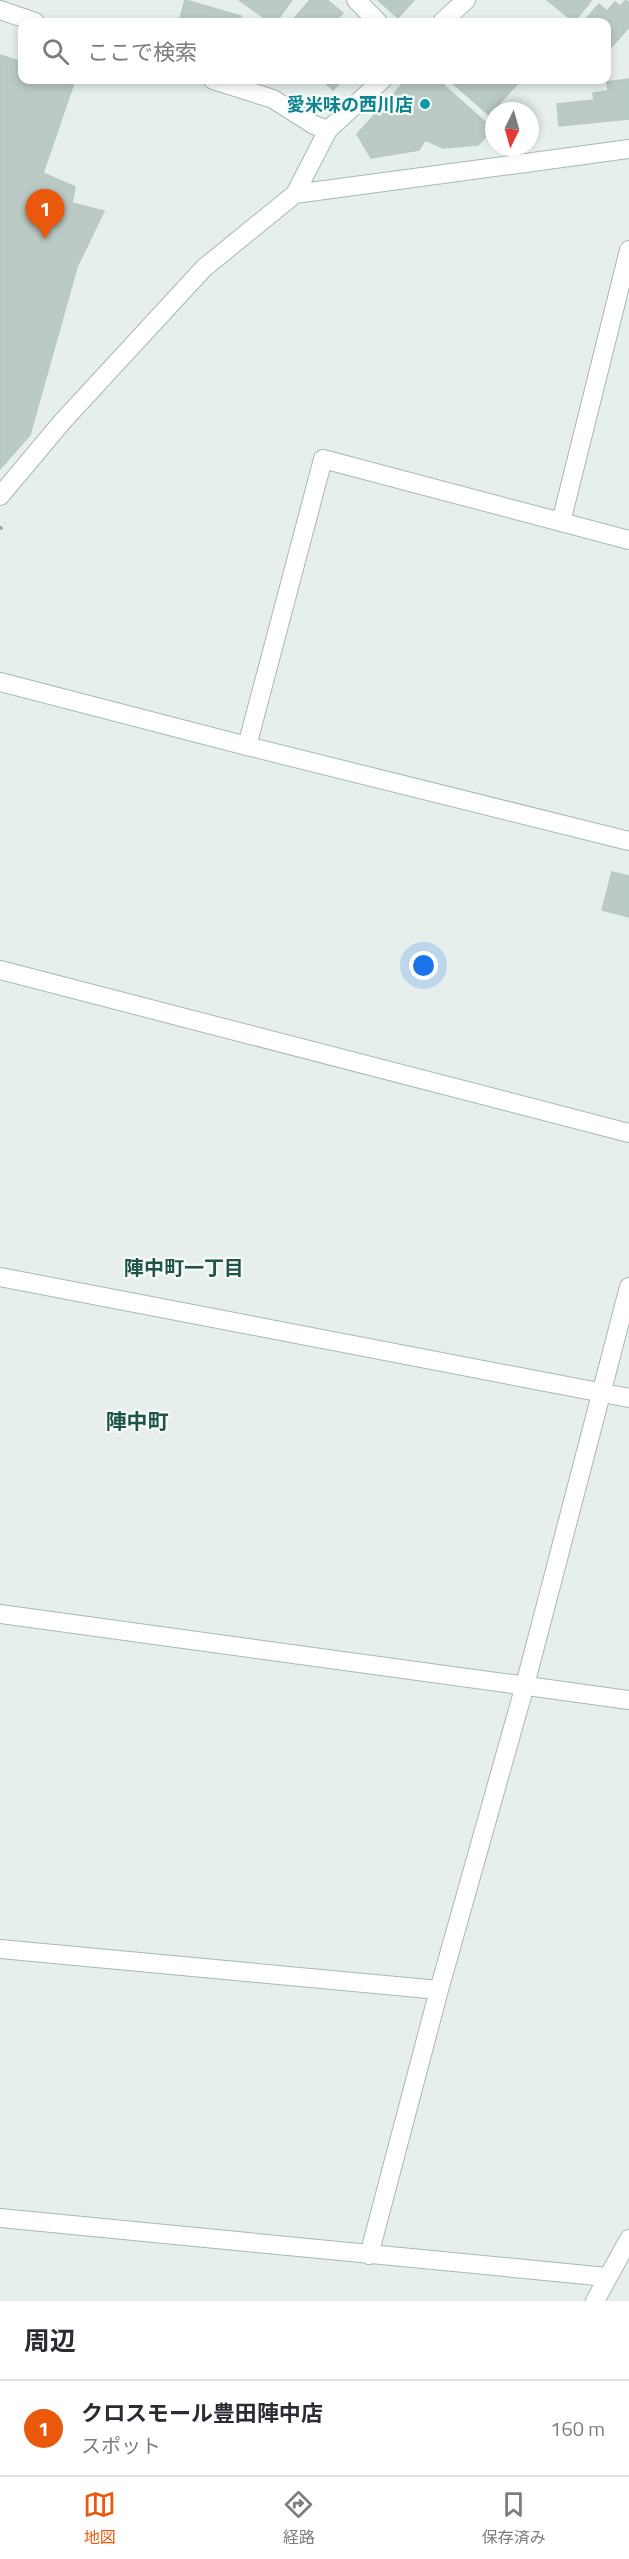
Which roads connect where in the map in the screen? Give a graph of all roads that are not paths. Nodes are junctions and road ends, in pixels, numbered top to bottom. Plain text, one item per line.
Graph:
1 (356, 0) edge
2 (466, 0) edge
3 (0, 10) edge
4 (23, 18) edge
5 (374, 18) edge
6 (446, 18) edge
7 (226, 84) edge
8 (378, 84) edge
9 (328, 130) junction
10 (629, 149) edge
11 (295, 194) junction
12 (629, 250) edge
13 (0, 496) edge
14 (561, 522) junction
15 (629, 540) edge
16 (0, 682) edge
17 (247, 746) junction
18 (629, 842) edge
19 (0, 970) edge
20 (629, 1133) edge
21 (0, 1277) edge
22 (629, 1287) edge
23 (601, 1393) junction
24 (629, 1398) edge
25 (0, 1614) edge
26 (525, 1685) junction
27 (629, 1700) edge
28 (0, 1949) edge
29 (439, 1990) junction
30 (0, 2218) edge
31 (629, 2239) edge
32 (369, 2255) junction
33 (607, 2277) junction
34 (595, 2301) edge

1 - 5 street
2 - 6 street
3 - 4 street
7 - 9 street
8 - 9 street
9 - 11 street
10 - 11 street
11 - 13 street
12 - 14 street
14 - 15 street
14 - 17 street
16 - 17 street
17 - 18 street
19 - 20 street
21 - 23 street
22 - 23 street
23 - 24 street
23 - 26 street
25 - 26 street
26 - 27 street
26 - 29 street
28 - 29 street
29 - 32 street
30 - 32 street
31 - 33 street
32 - 33 street
33 - 34 street

